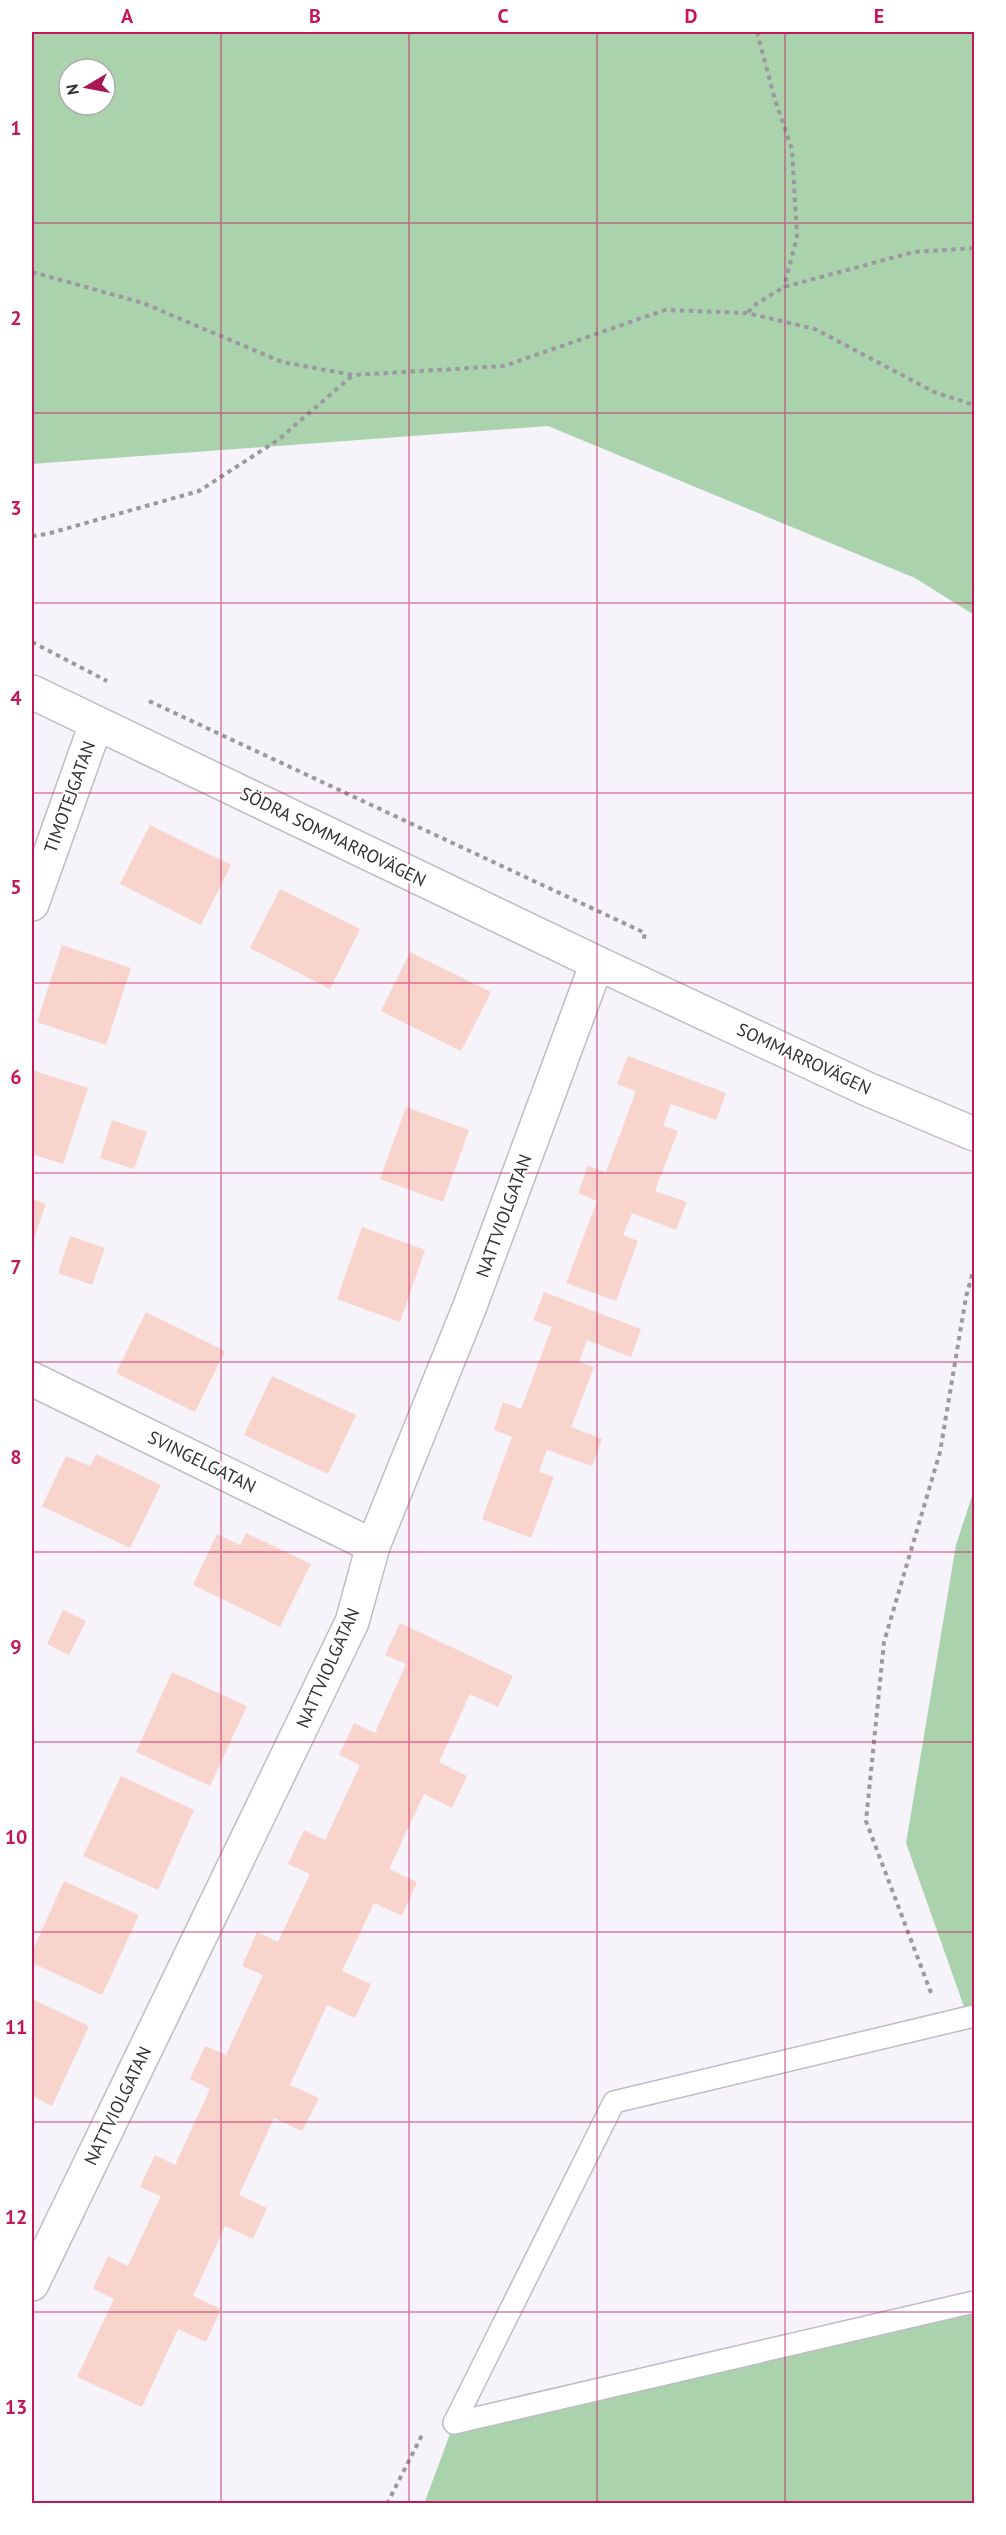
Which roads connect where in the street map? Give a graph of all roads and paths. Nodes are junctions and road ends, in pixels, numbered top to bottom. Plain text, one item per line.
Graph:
1 (757, 32) edge
2 (975, 248) edge
3 (32, 273) edge
4 (784, 287) junction
5 (747, 313) junction
6 (353, 375) junction
7 (975, 405) edge
8 (32, 536) edge
9 (32, 642) edge
10 (116, 686) dead end
11 (32, 692) edge
12 (148, 701) dead end
13 (96, 724) junction
14 (32, 904) edge
15 (597, 963) junction
16 (635, 981) junction
17 (975, 1134) edge
18 (975, 1268) edge
19 (32, 1379) edge
20 (373, 1546) junction
21 (975, 2016) edge
22 (942, 2024) junction
23 (32, 2284) edge
24 (975, 2301) edge

1 - 4 path
2 - 4 path
3 - 6 path
4 - 5 path
5 - 6 path
5 - 7 path
6 - 8 path
9 - 10 path
11 - 13 street, SÖDRA SOMMARROVÄGEN
12 - 16 path
13 - 14 street, TIMOTEJGATAN
13 - 15 street, SÖDRA SOMMARROVÄGEN
15 - 16 street, SÖDRA SOMMARROVÄGEN
15 - 20 street, NATTVIOLGATAN
16 - 17 street, SOMMARROVÄGEN
18 - 22 path
19 - 20 street, SVINGELGATAN
20 - 23 street, NATTVIOLGATAN
21 - 22 lane
22 - 24 lane

